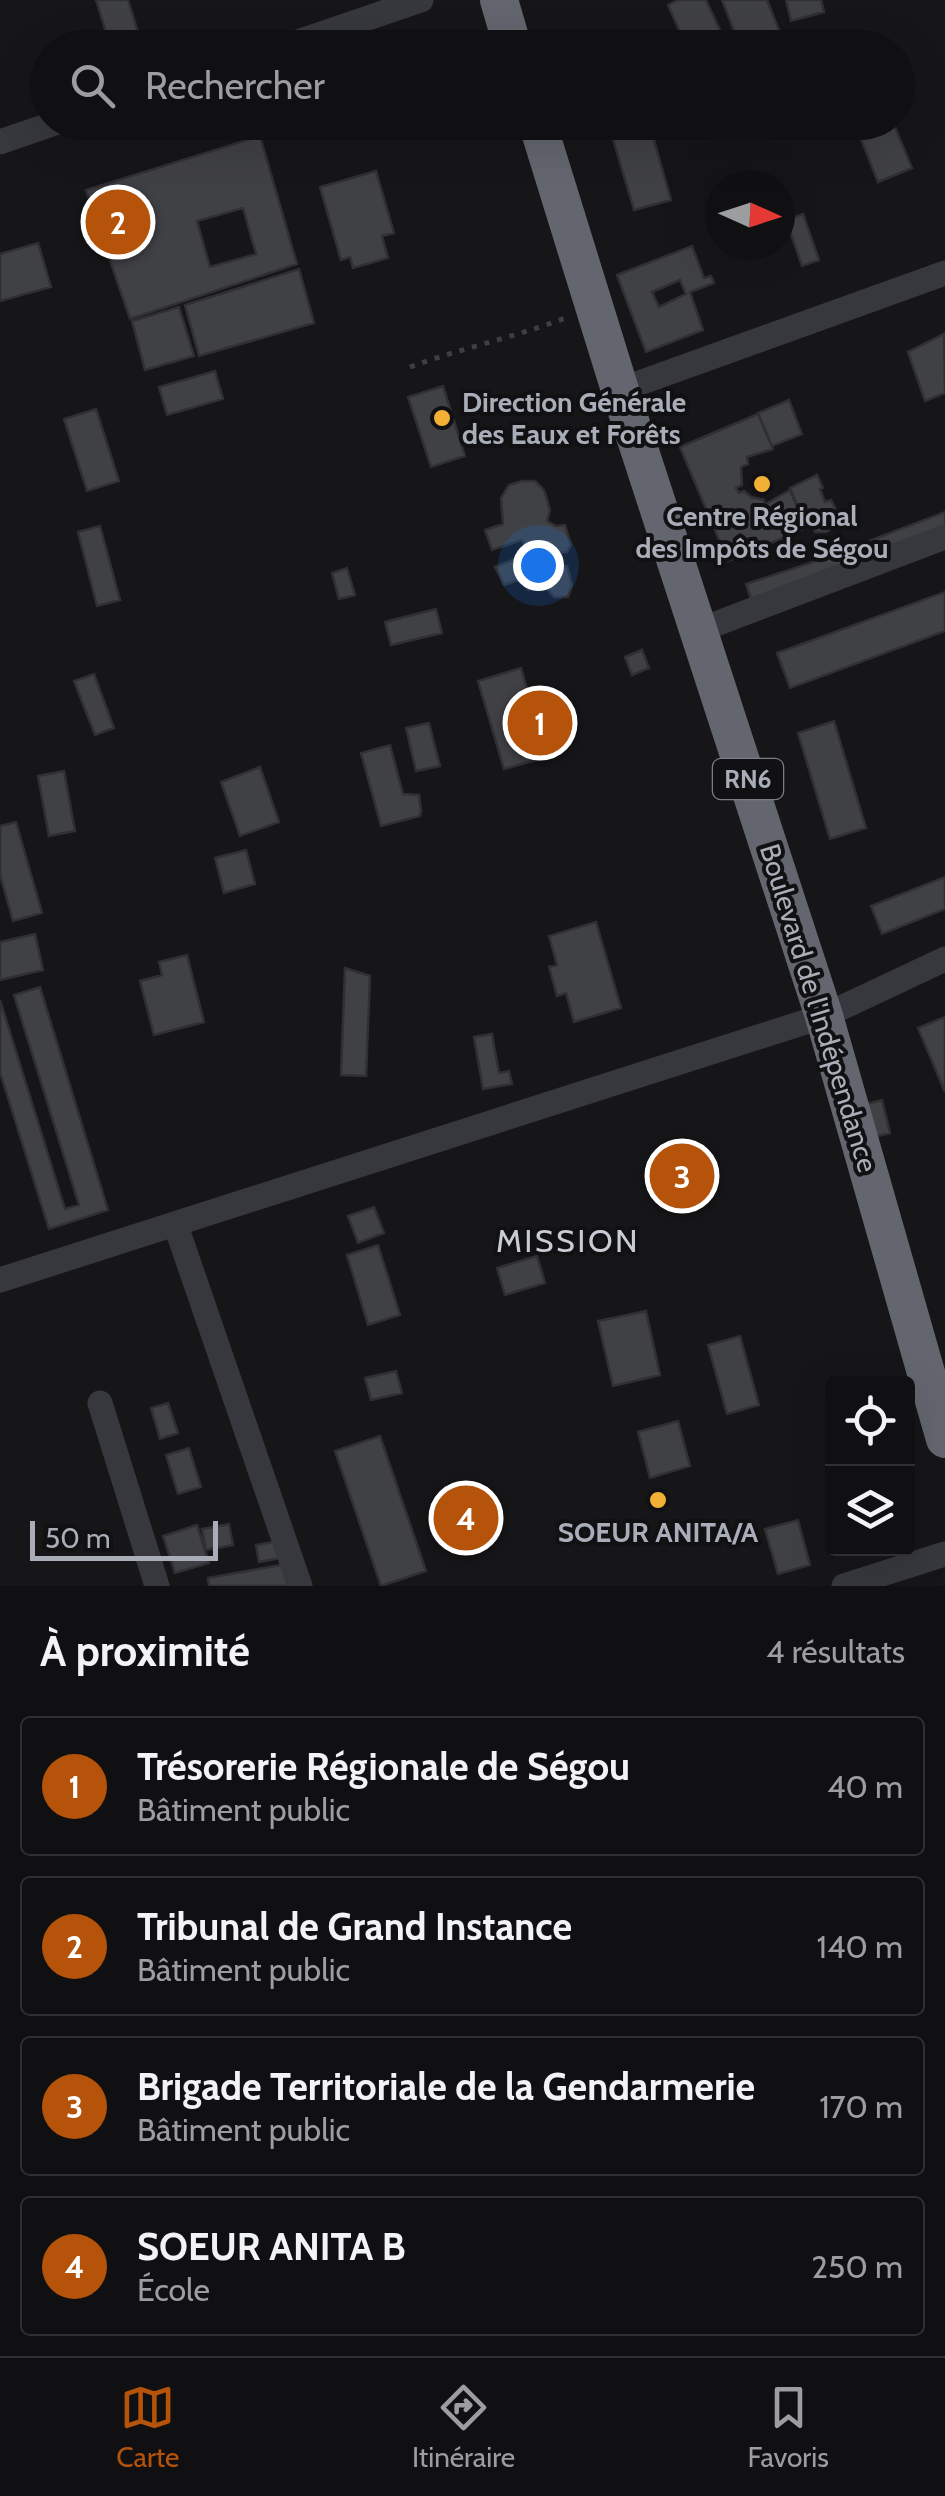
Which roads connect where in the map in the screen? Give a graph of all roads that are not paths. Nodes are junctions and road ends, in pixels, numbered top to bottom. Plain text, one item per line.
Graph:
1 (421, 0) edge
2 (498, 0) edge
3 (333, 30) edge
4 (507, 30) edge
5 (30, 132) edge
6 (543, 140) edge
7 (0, 142) edge
8 (945, 273) edge
9 (620, 390) junction
10 (945, 537) edge
11 (700, 630) junction
12 (945, 959) edge
13 (824, 1016) junction
14 (176, 1226) junction
15 (0, 1280) edge
16 (100, 1403) dead end
17 (942, 1418) edge
18 (945, 1554) edge
19 (157, 1586) edge
20 (300, 1586) edge
21 (844, 1586) edge

1 - 3 street
2 - 4 highway
5 - 7 street
6 - 9 highway, Boulevard de l'Indépendance / RN6
8 - 9 street
9 - 11 highway, Boulevard de l'Indépendance / RN6
10 - 11 street
11 - 13 highway, Boulevard de l'Indépendance / RN6
12 - 13 street
13 - 14 street
13 - 17 highway, Boulevard de l'Indépendance / RN6
14 - 15 street
14 - 20 street
16 - 19 street
18 - 21 street

